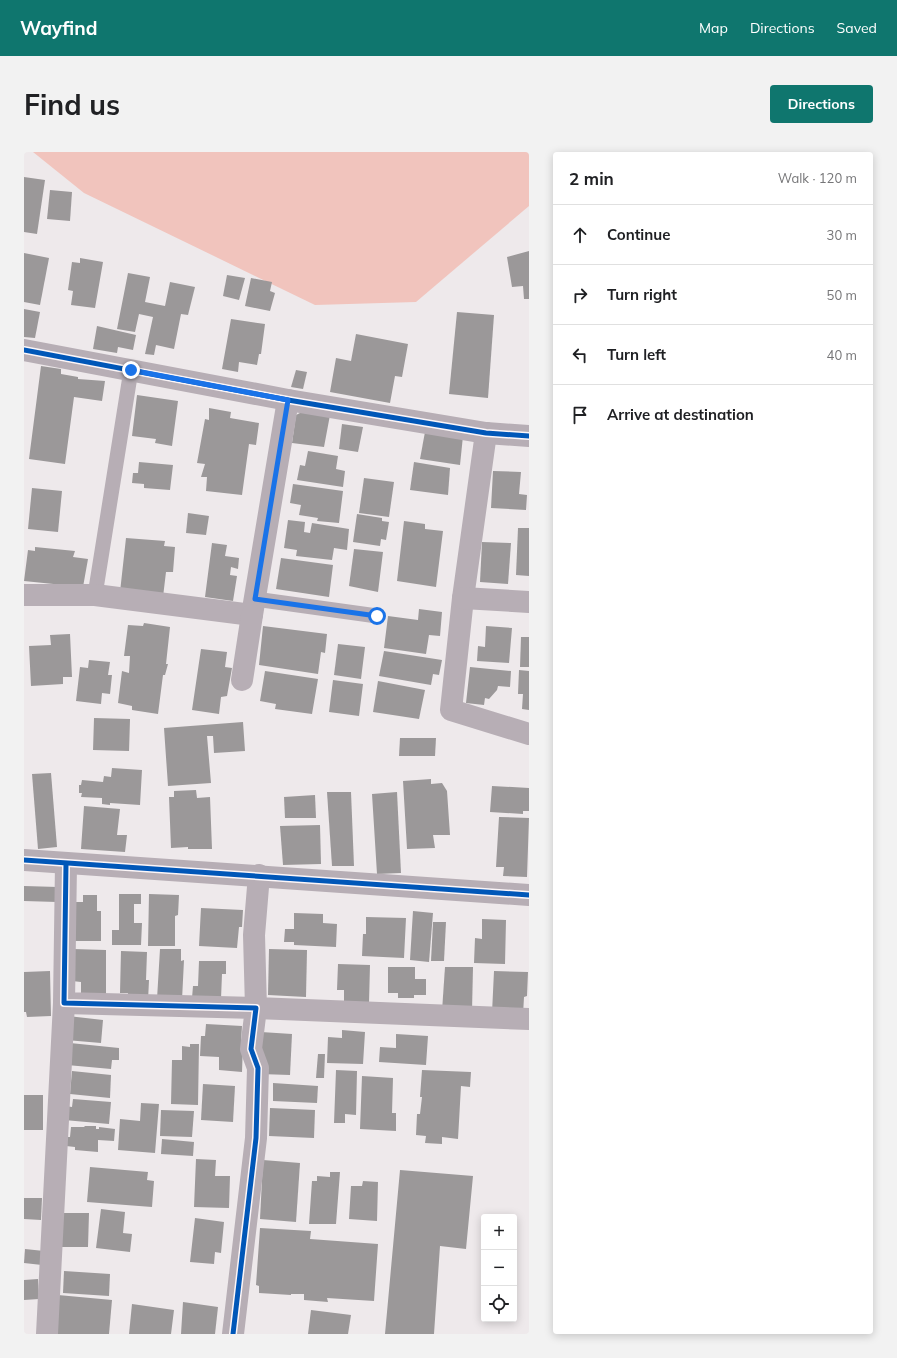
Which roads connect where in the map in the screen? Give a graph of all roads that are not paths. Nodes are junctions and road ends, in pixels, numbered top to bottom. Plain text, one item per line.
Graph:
1 (24, 350) edge
2 (131, 370) junction
3 (288, 400) junction
4 (486, 433) junction
5 (529, 436) edge
6 (24, 595) edge
7 (95, 595) junction
8 (463, 598) junction
9 (529, 602) edge
10 (253, 607) junction
11 (377, 616) dead end
12 (242, 680) dead end
13 (529, 734) edge
14 (24, 860) edge
15 (66, 864) junction
16 (259, 875) junction
17 (529, 895) edge
18 (64, 1003) junction
19 (256, 1008) junction
20 (529, 1019) edge
21 (47, 1334) edge
22 (233, 1334) edge

1 - 2 street
2 - 3 street
2 - 7 lane
3 - 4 street
3 - 10 street
4 - 5 street
4 - 8 street
6 - 7 street
7 - 10 street
8 - 9 street
8 - 13 street
10 - 11 lane
10 - 12 street
14 - 15 street
15 - 16 street
15 - 18 street
16 - 17 street
16 - 19 street
18 - 19 street
18 - 21 street
19 - 20 street
19 - 22 street

